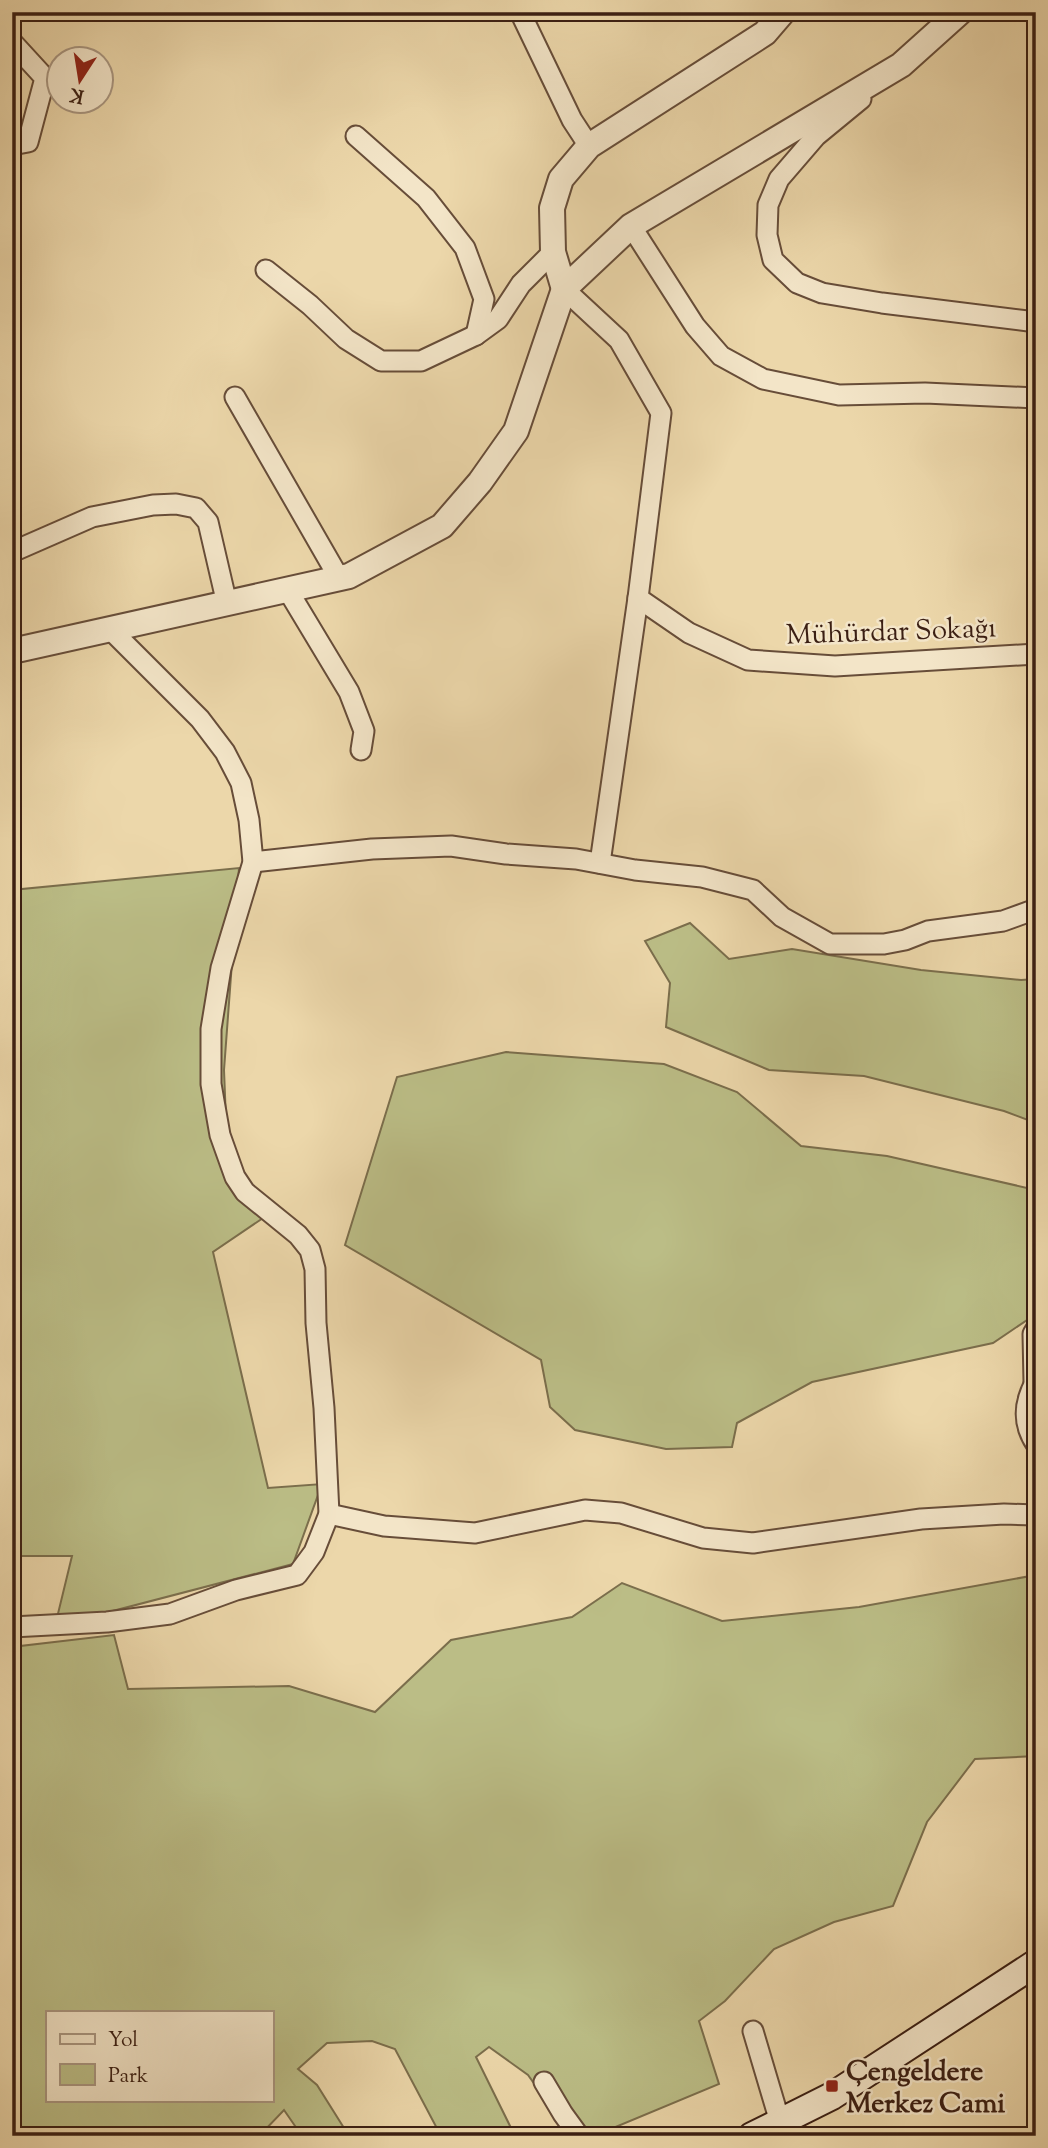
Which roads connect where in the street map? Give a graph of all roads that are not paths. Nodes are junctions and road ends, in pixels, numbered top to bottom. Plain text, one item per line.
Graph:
1 (520, 12) edge
2 (783, 12) edge
3 (960, 12) edge
4 (12, 42) edge
5 (901, 65) junction
6 (356, 136) dead end
7 (12, 145) edge
8 (589, 146) junction
9 (631, 226) junction
10 (553, 251) junction
11 (266, 270) dead end
12 (564, 289) junction
13 (1036, 323) edge
14 (476, 335) junction
15 (235, 397) dead end
16 (1036, 398) edge
17 (12, 552) edge
18 (339, 578) junction
19 (287, 589) junction
20 (638, 598) junction
21 (227, 604) junction
22 (109, 628) junction
23 (12, 651) edge
24 (1036, 654) edge
25 (361, 750) dead end
26 (253, 862) junction
27 (600, 863) junction
28 (1036, 909) edge
29 (1036, 1329) edge
30 (1035, 1381) edge
31 (1036, 1444) edge
32 (330, 1514) junction
33 (1036, 1515) edge
34 (12, 1627) edge
35 (1036, 1963) edge
36 (753, 2031) dead end
37 (544, 2082) dead end
38 (783, 2129) edge
39 (579, 2136) edge
40 (752, 2136) edge

1 - 8 street
2 - 8 street
3 - 5 street
4 - 7 street
5 - 9 street
5 - 13 street
6 - 14 street
8 - 10 street
9 - 12 street
9 - 16 street
10 - 12 street
10 - 14 street
11 - 14 street
12 - 18 street
12 - 20 street
15 - 18 street
17 - 21 street
18 - 19 street
19 - 21 street
19 - 25 street
20 - 24 street, Mühürdar Sokağı
20 - 27 street
21 - 22 street
22 - 23 street
22 - 26 street
26 - 27 street
26 - 32 street
27 - 28 street
29 - 30 street
30 - 31 street
32 - 33 street
32 - 34 street
35 - 38 main road
36 - 38 street
37 - 39 street
38 - 40 main road

